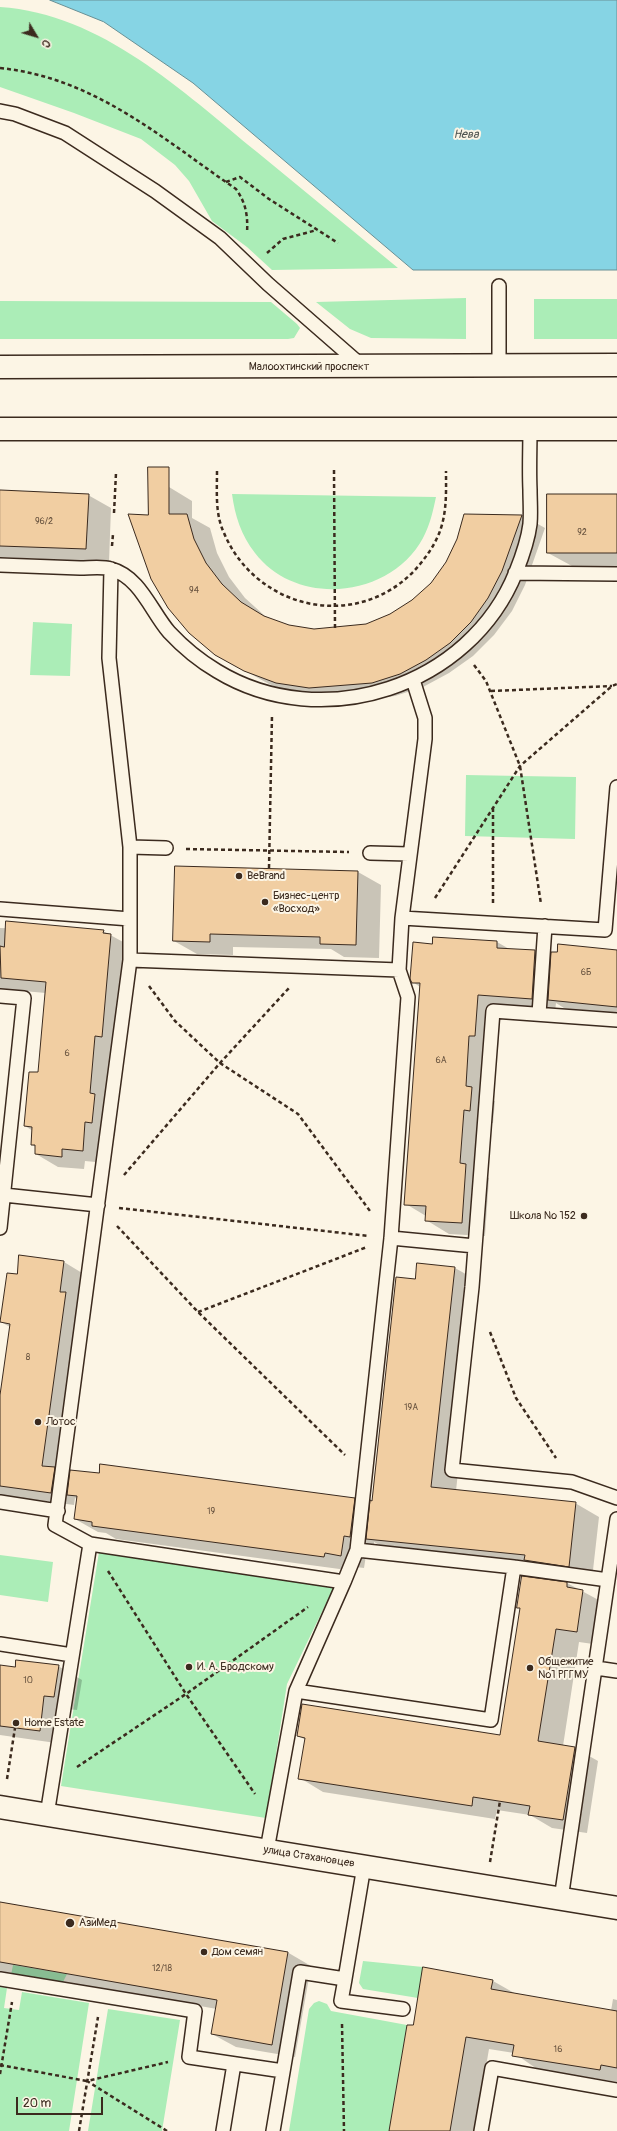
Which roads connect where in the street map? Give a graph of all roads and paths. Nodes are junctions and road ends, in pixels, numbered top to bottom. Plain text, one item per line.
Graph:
1 (0, 68) edge
2 (0, 111) edge
3 (226, 182) junction
4 (317, 230) junction
5 (338, 243) dead end
6 (245, 262) junction
7 (499, 286) dead end
8 (617, 364) edge
9 (499, 365) junction
10 (0, 367) edge
11 (363, 367) junction
12 (617, 428) edge
13 (0, 429) edge
14 (530, 429) junction
15 (334, 470) dead end
16 (217, 471) dead end
17 (446, 471) dead end
18 (116, 473) dead end
19 (114, 513) dead end
20 (0, 565) edge
21 (111, 569) junction
22 (516, 574) junction
23 (617, 574) edge
24 (335, 606) junction
25 (335, 628) dead end
26 (461, 648) junction
27 (413, 680) junction
28 (617, 684) edge
29 (612, 686) junction
30 (490, 691) junction
31 (273, 694) junction
32 (520, 766) junction
33 (617, 787) edge
34 (493, 805) junction
35 (130, 848) junction
36 (166, 848) joint
37 (270, 850) junction
38 (370, 853) joint
39 (409, 854) junction
40 (269, 868) dead end
41 (0, 909) edge
42 (402, 918) junction
43 (130, 919) junction
44 (422, 919) junction
45 (493, 923) junction
46 (545, 926) junction
47 (130, 960) junction
48 (310, 965) junction
49 (399, 970) junction
50 (0, 996) edge
51 (539, 1014) junction
52 (617, 1020) edge
53 (220, 1063) junction
54 (4, 1195) junction
55 (98, 1206) junction
56 (0, 1228) edge
57 (391, 1238) junction
58 (475, 1246) junction
59 (198, 1312) junction
60 (490, 1331) dead end
61 (367, 1472) junction
62 (572, 1482) junction
63 (617, 1498) edge
64 (0, 1502) edge
65 (58, 1511) junction
66 (617, 1519) edge
67 (90, 1544) junction
68 (615, 1544) edge
69 (357, 1550) junction
70 (514, 1567) junction
71 (608, 1580) junction
72 (344, 1582) junction
73 (0, 1644) edge
74 (72, 1655) junction
75 (596, 1668) junction
76 (617, 1671) edge
77 (296, 1691) junction
78 (186, 1694) junction
79 (15, 1728) dead end
80 (8, 1779) dead end
81 (50, 1785) junction
82 (500, 1801) dead end
83 (0, 1807) edge
84 (46, 1815) junction
85 (272, 1819) junction
86 (266, 1850) junction
87 (364, 1866) junction
88 (485, 1887) junction
89 (561, 1899) junction
90 (617, 1908) edge
91 (0, 1979) edge
92 (345, 1979) junction
93 (16, 1982) junction
94 (102, 1996) junction
95 (403, 2009) dead end
96 (342, 2021) dead end
97 (189, 2057) junction
98 (234, 2064) junction
99 (1, 2065) edge
100 (283, 2071) junction
101 (0, 2074) edge
102 (87, 2081) junction
103 (617, 2090) edge
104 (78, 2131) edge
105 (168, 2131) edge
106 (223, 2131) edge
107 (274, 2131) edge
108 (344, 2131) edge
109 (481, 2131) edge

1 - 3 path
2 - 6 lane
3 - 4 path
3 - 6 path
4 - 5 path
4 - 6 path
6 - 11 lane
7 - 9 lane
8 - 9 main road, Малоохтинский проспект
9 - 11 main road, Малоохтинский проспект
10 - 11 main road, Малоохтинский проспект
12 - 14 main road
13 - 14 main road
14 - 22 lane
15 - 24 path
16 - 24 path
17 - 24 path
18 - 19 path
20 - 21 lane
21 - 31 lane
21 - 35 lane
22 - 23 lane
22 - 26 lane
24 - 25 path
26 - 27 lane
26 - 30 path
27 - 31 lane
27 - 39 lane
28 - 29 path
29 - 30 path
29 - 32 path
30 - 32 path
31 - 37 path
32 - 34 path
32 - 46 path
33 - 46 lane
34 - 44 path
34 - 45 path
35 - 36 lane
35 - 43 lane
36 - 37 path
37 - 38 path
37 - 40 path
38 - 39 lane
39 - 42 lane
41 - 43 lane
42 - 44 lane
42 - 49 lane
43 - 47 lane
44 - 45 lane
45 - 46 lane
46 - 51 lane
47 - 48 lane
47 - 53 path
47 - 55 lane
48 - 49 lane
48 - 53 path
49 - 57 lane
50 - 54 lane
51 - 52 lane
51 - 58 lane
53 - 55 path
53 - 57 path
54 - 55 lane
54 - 56 lane
55 - 57 path
55 - 59 path
55 - 65 lane
57 - 58 lane
57 - 59 path
57 - 61 lane
58 - 62 lane
59 - 61 path
60 - 62 path
61 - 69 lane
62 - 63 lane
64 - 65 lane
65 - 67 lane
66 - 68 lane
67 - 72 lane
67 - 74 lane
67 - 78 path
68 - 71 lane
69 - 70 lane
69 - 72 lane
70 - 71 lane
70 - 77 lane
71 - 75 lane
72 - 77 lane
72 - 78 path
73 - 74 lane
74 - 81 lane
75 - 76 lane
75 - 89 lane
77 - 85 lane
78 - 81 path
78 - 85 path
79 - 80 path
81 - 84 lane
82 - 88 path
83 - 84 main road, улица Стахановцев
84 - 86 main road, улица Стахановцев
85 - 86 lane
86 - 87 main road, улица Стахановцев
87 - 88 main road, улица Стахановцев
87 - 92 lane
88 - 89 main road, улица Стахановцев
89 - 90 main road, улица Стахановцев
91 - 93 lane
92 - 95 lane
92 - 100 lane
93 - 94 lane
93 - 99 path
94 - 97 lane
94 - 102 path
96 - 108 path
97 - 98 lane
97 - 102 path
98 - 100 lane
98 - 106 lane
99 - 101 path
99 - 102 path
100 - 107 lane
102 - 104 path
102 - 105 path
103 - 109 lane

